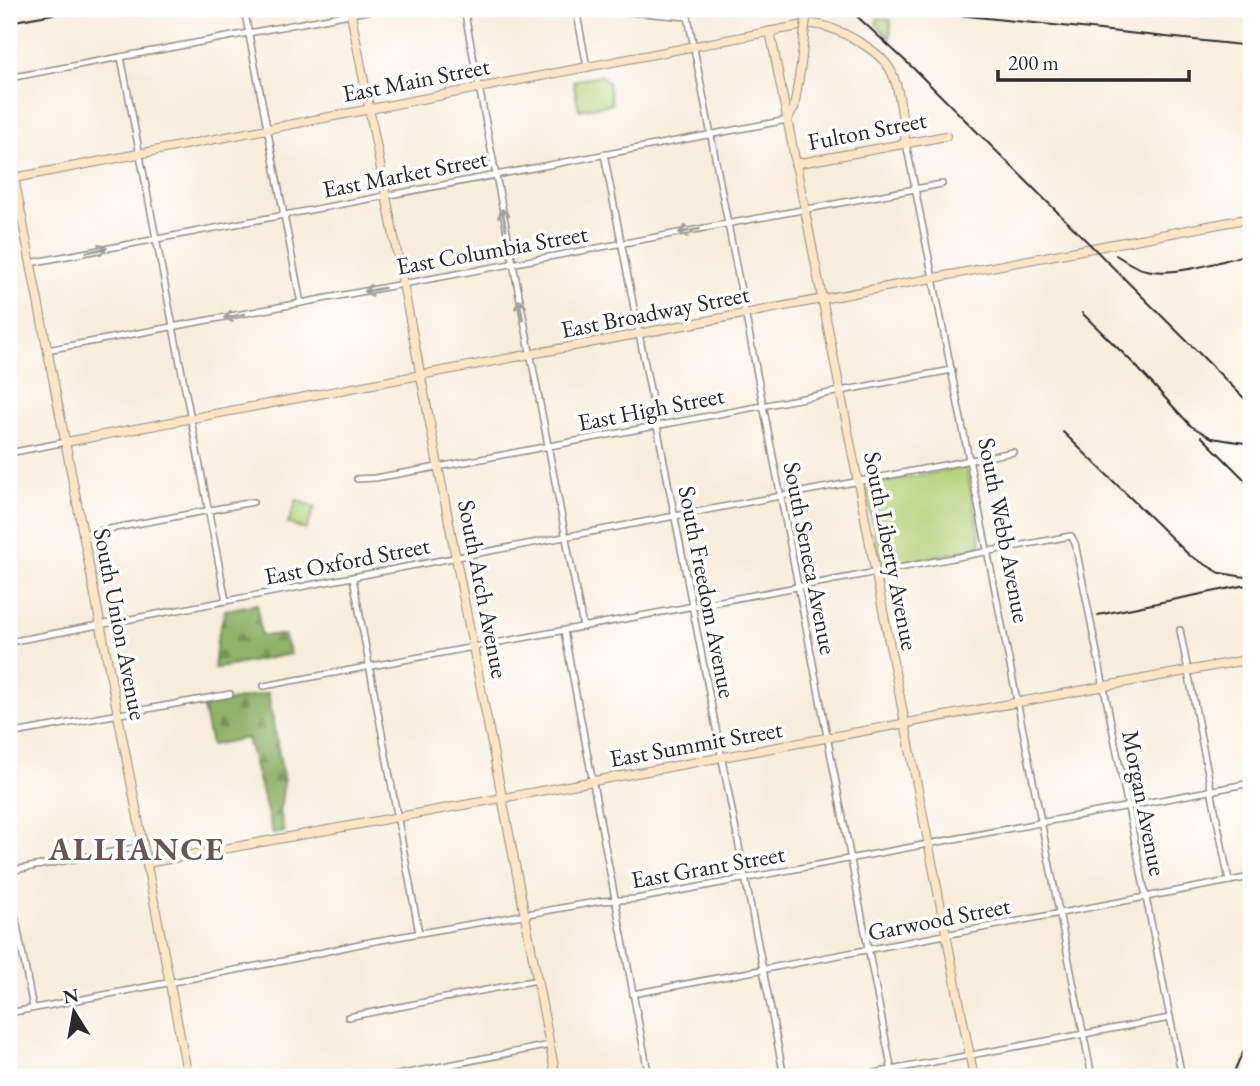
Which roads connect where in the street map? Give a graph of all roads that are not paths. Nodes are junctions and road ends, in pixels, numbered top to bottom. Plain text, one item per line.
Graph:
1 (244, 9) edge
2 (377, 9) edge
3 (464, 9) edge
4 (576, 9) edge
5 (594, 9) edge
6 (807, 9) edge
7 (351, 11) edge
8 (825, 26) joint
9 (249, 32) junction
10 (770, 32) junction
11 (693, 46) junction
12 (121, 57) junction
13 (587, 67) junction
14 (14, 77) dead end
15 (478, 88) junction
16 (370, 109) junction
17 (787, 120) junction
18 (268, 129) junction
19 (710, 134) junction
20 (946, 136) dead end
21 (906, 143) junction
22 (9, 151) edge
23 (140, 153) junction
24 (604, 154) junction
25 (795, 164) junction
26 (496, 175) junction
27 (11, 178) edge
28 (942, 184) dead end
29 (916, 189) junction
30 (387, 195) junction
31 (804, 210) junction
32 (285, 215) junction
33 (1251, 218) edge
34 (728, 224) junction
35 (156, 239) junction
36 (622, 244) junction
37 (30, 263) junction
38 (513, 264) junction
39 (934, 279) junction
40 (404, 284) junction
41 (822, 300) junction
42 (301, 303) junction
43 (745, 314) junction
44 (173, 327) junction
45 (639, 334) junction
46 (47, 350) junction
47 (530, 355) junction
48 (952, 370) junction
49 (422, 376) junction
50 (840, 391) junction
51 (763, 406) junction
52 (191, 419) junction
53 (657, 426) junction
54 (65, 442) junction
55 (548, 447) junction
56 (1013, 452) dead end
57 (9, 453) edge
58 (970, 461) junction
59 (439, 467) junction
60 (357, 479) dead end
61 (859, 482) junction
62 (780, 497) junction
63 (253, 502) dead end
64 (208, 511) junction
65 (675, 517) junction
66 (83, 534) junction
67 (566, 538) junction
68 (989, 551) junction
69 (457, 558) junction
70 (876, 572) junction
71 (352, 578) junction
72 (799, 587) junction
73 (226, 601) junction
74 (693, 606) junction
75 (100, 625) junction
76 (583, 627) junction
77 (1180, 630) dead end
78 (564, 631) junction
79 (9, 642) edge
80 (474, 648) junction
81 (1251, 659) edge
82 (369, 667) junction
83 (1188, 671) junction
84 (264, 686) dead end
85 (1104, 687) junction
86 (230, 694) dead end
87 (1018, 704) junction
88 (118, 714) junction
89 (905, 725) junction
90 (9, 734) edge
91 (828, 740) junction
92 (722, 759) junction
93 (592, 782) junction
94 (1251, 783) edge
95 (1212, 790) junction
96 (502, 796) junction
97 (1127, 806) junction
98 (396, 817) junction
99 (1041, 823) junction
100 (929, 844) junction
101 (144, 846) junction
102 (851, 859) junction
103 (147, 863) junction
104 (9, 871) edge
105 (1251, 877) edge
106 (745, 879) junction
107 (1229, 881) junction
108 (9, 884) edge
109 (1145, 898) junction
110 (614, 901) junction
111 (1059, 914) junction
112 (525, 915) junction
113 (419, 933) junction
114 (946, 936) junction
115 (868, 950) junction
116 (762, 970) junction
117 (537, 980) junction
118 (170, 983) junction
119 (633, 994) junction
120 (33, 1008) junction
121 (9, 1013) edge
122 (348, 1017) dead end
123 (1170, 1018) junction
124 (1083, 1034) junction
125 (550, 1045) junction
126 (970, 1055) junction
127 (892, 1074) edge
128 (188, 1077) edge
129 (388, 1077) edge
130 (556, 1077) edge
131 (649, 1077) edge
132 (783, 1077) edge
133 (853, 1077) edge
134 (974, 1077) edge
135 (1092, 1077) edge
136 (1182, 1077) edge

1 - 9 street
2 - 7 street
3 - 15 street
4 - 13 street
5 - 11 street, South Seneca Avenue
6 - 17 street, bridge
7 - 9 street
7 - 16 street, South Arch Avenue
8 - 10 street, East Main Street
8 - 21 street, South Webb Avenue
9 - 12 street
9 - 18 street
10 - 11 street, East Main Street
10 - 17 street, South Liberty Avenue
11 - 13 street, East Main Street
11 - 19 street, South Seneca Avenue
12 - 14 street
12 - 23 street
13 - 15 street, East Main Street
15 - 16 street, East Main Street
15 - 26 street
16 - 18 street, East Main Street
16 - 30 street, South Arch Avenue
17 - 19 street, East Market Street
17 - 25 street, South Liberty Avenue
18 - 23 street, East Main Street
18 - 32 street
19 - 24 street, East Market Street
19 - 34 street, South Seneca Avenue
20 - 21 street, Fulton Street
21 - 25 street, Fulton Street
21 - 29 street, South Webb Avenue
22 - 27 street, South Union Avenue
23 - 27 street, East Main Street
23 - 35 street
24 - 26 street, East Market Street
24 - 36 street, South Freedom Avenue
25 - 31 street, South Liberty Avenue
26 - 30 street, East Market Street
38 -> 26 street
27 - 37 street, South Union Avenue
28 - 29 street, East Columbia Street
29 - 31 street, East Columbia Street
29 - 39 street, South Webb Avenue
30 - 32 street, East Market Street
30 - 40 street, South Arch Avenue
31 - 34 street, East Columbia Street
31 - 41 street, South Liberty Avenue
32 - 35 street, East Market Street
32 - 42 street
33 - 39 street, East Broadway Street
34 -> 36 street, East Columbia Street
34 - 43 street, South Seneca Avenue
37 -> 35 street, East Market Street
35 - 44 street
36 - 38 street, East Columbia Street
36 - 45 street, South Freedom Avenue
37 - 46 street, South Union Avenue
38 - 40 street, East Columbia Street
47 -> 38 street
39 - 41 street, East Broadway Street
39 - 48 street, South Webb Avenue
40 -> 42 street, East Columbia Street
40 - 49 street, South Arch Avenue
41 - 43 street, East Broadway Street
41 - 50 street, South Liberty Avenue
42 -> 44 street, East Columbia Street
43 - 45 street, East Broadway Street
43 - 51 street, South Seneca Avenue
44 - 46 street, East Columbia Street
44 - 52 street
45 - 47 street, East Broadway Street
45 - 53 street, South Freedom Avenue
46 - 54 street, South Union Avenue
47 - 49 street, East Broadway Street
47 - 55 street
48 - 50 street, East High Street
48 - 58 street, South Webb Avenue
49 - 52 street, East Broadway Street
49 - 59 street, South Arch Avenue
50 - 51 street, East High Street
50 - 61 street, South Liberty Avenue
51 - 53 street, East High Street
51 - 62 street, South Seneca Avenue
52 - 54 street, East Broadway Street
52 - 64 street
53 - 55 street, East High Street
53 - 65 street, South Freedom Avenue
54 - 57 street
54 - 66 street, South Union Avenue
55 - 59 street, East High Street
55 - 67 street
56 - 58 street, East Oxford Street
58 - 61 street, East Oxford Street
58 - 68 street, South Webb Avenue
59 - 60 street, East High Street
59 - 69 street, South Arch Avenue
61 - 62 street, East Oxford Street
61 - 70 street, South Liberty Avenue
62 - 65 street, East Oxford Street
62 - 72 street, South Seneca Avenue
63 - 64 street
64 - 66 street
64 - 73 street
65 - 67 street, East Oxford Street
65 - 74 street, South Freedom Avenue
66 - 75 street, South Union Avenue
67 - 69 street, East Oxford Street
67 - 76 street
68 - 70 street
68 - 85 street, Morgan Avenue
68 - 87 street, South Webb Avenue
69 - 71 street, East Oxford Street
69 - 80 street, South Arch Avenue
70 - 72 street
70 - 89 street, South Liberty Avenue
71 - 73 street, East Oxford Street
71 - 82 street
72 - 74 street
72 - 91 street, South Seneca Avenue
73 - 75 street, East Oxford Street
74 - 76 street
74 - 92 street, South Freedom Avenue
75 - 79 street, East Oxford Street
75 - 88 street, South Union Avenue
76 - 78 street
77 - 83 street
78 - 80 street
78 - 93 street
80 - 82 street
80 - 96 street, South Arch Avenue
81 - 83 street, East Summit Street
82 - 84 street
82 - 98 street
83 - 85 street, East Summit Street
83 - 95 street
85 - 87 street, East Summit Street
85 - 97 street, Morgan Avenue
86 - 88 street
87 - 89 street, East Summit Street
87 - 99 street, South Webb Avenue
88 - 90 street
88 - 101 street, South Union Avenue
89 - 91 street, East Summit Street
89 - 100 street, South Liberty Avenue
91 - 92 street, East Summit Street
91 - 102 street, South Seneca Avenue
92 - 93 street, East Summit Street
92 - 106 street, South Freedom Avenue
93 - 96 street, East Summit Street
93 - 110 street
94 - 95 street, East Grant Street
95 - 97 street, East Grant Street
95 - 107 street
96 - 98 street, East Summit Street
96 - 112 street, South Arch Avenue
97 - 99 street, East Grant Street
97 - 109 street, Morgan Avenue
98 - 103 street, East Summit Street
98 - 113 street
99 - 100 street, East Grant Street
99 - 111 street, South Webb Avenue
100 - 102 street, East Grant Street
100 - 114 street, South Liberty Avenue
101 - 103 street, South Union Avenue
101 - 104 street
102 - 106 street, East Grant Street
102 - 115 street, South Seneca Avenue
103 - 118 street, South Union Avenue
105 - 107 street, Garwood Street
106 - 110 street, East Grant Street
106 - 116 street, South Freedom Avenue
107 - 109 street, Garwood Street
108 - 120 street
109 - 111 street, Garwood Street
109 - 123 street, Morgan Avenue
110 - 112 street, East Grant Street
110 - 119 street
111 - 114 street, Garwood Street
111 - 124 street, South Webb Avenue
112 - 113 street, East Grant Street
112 - 117 street, South Arch Avenue
113 - 118 street, East Grant Street
114 - 115 street, Garwood Street
114 - 126 street, South Liberty Avenue
115 - 116 street, Garwood Street
115 - 127 street, South Seneca Avenue
116 - 119 street, Garwood Street
116 - 132 street, South Freedom Avenue
117 - 122 street
117 - 125 street, South Arch Avenue
118 - 120 street, East Grant Street
118 - 128 street, South Union Avenue
119 - 131 street
120 - 121 street, East Grant Street
123 - 124 street
123 - 136 street, Morgan Avenue
124 - 126 street
124 - 135 street, South Webb Avenue
125 - 129 street
125 - 130 street, South Arch Avenue
126 - 127 street
126 - 134 street, South Liberty Avenue
127 - 133 street

